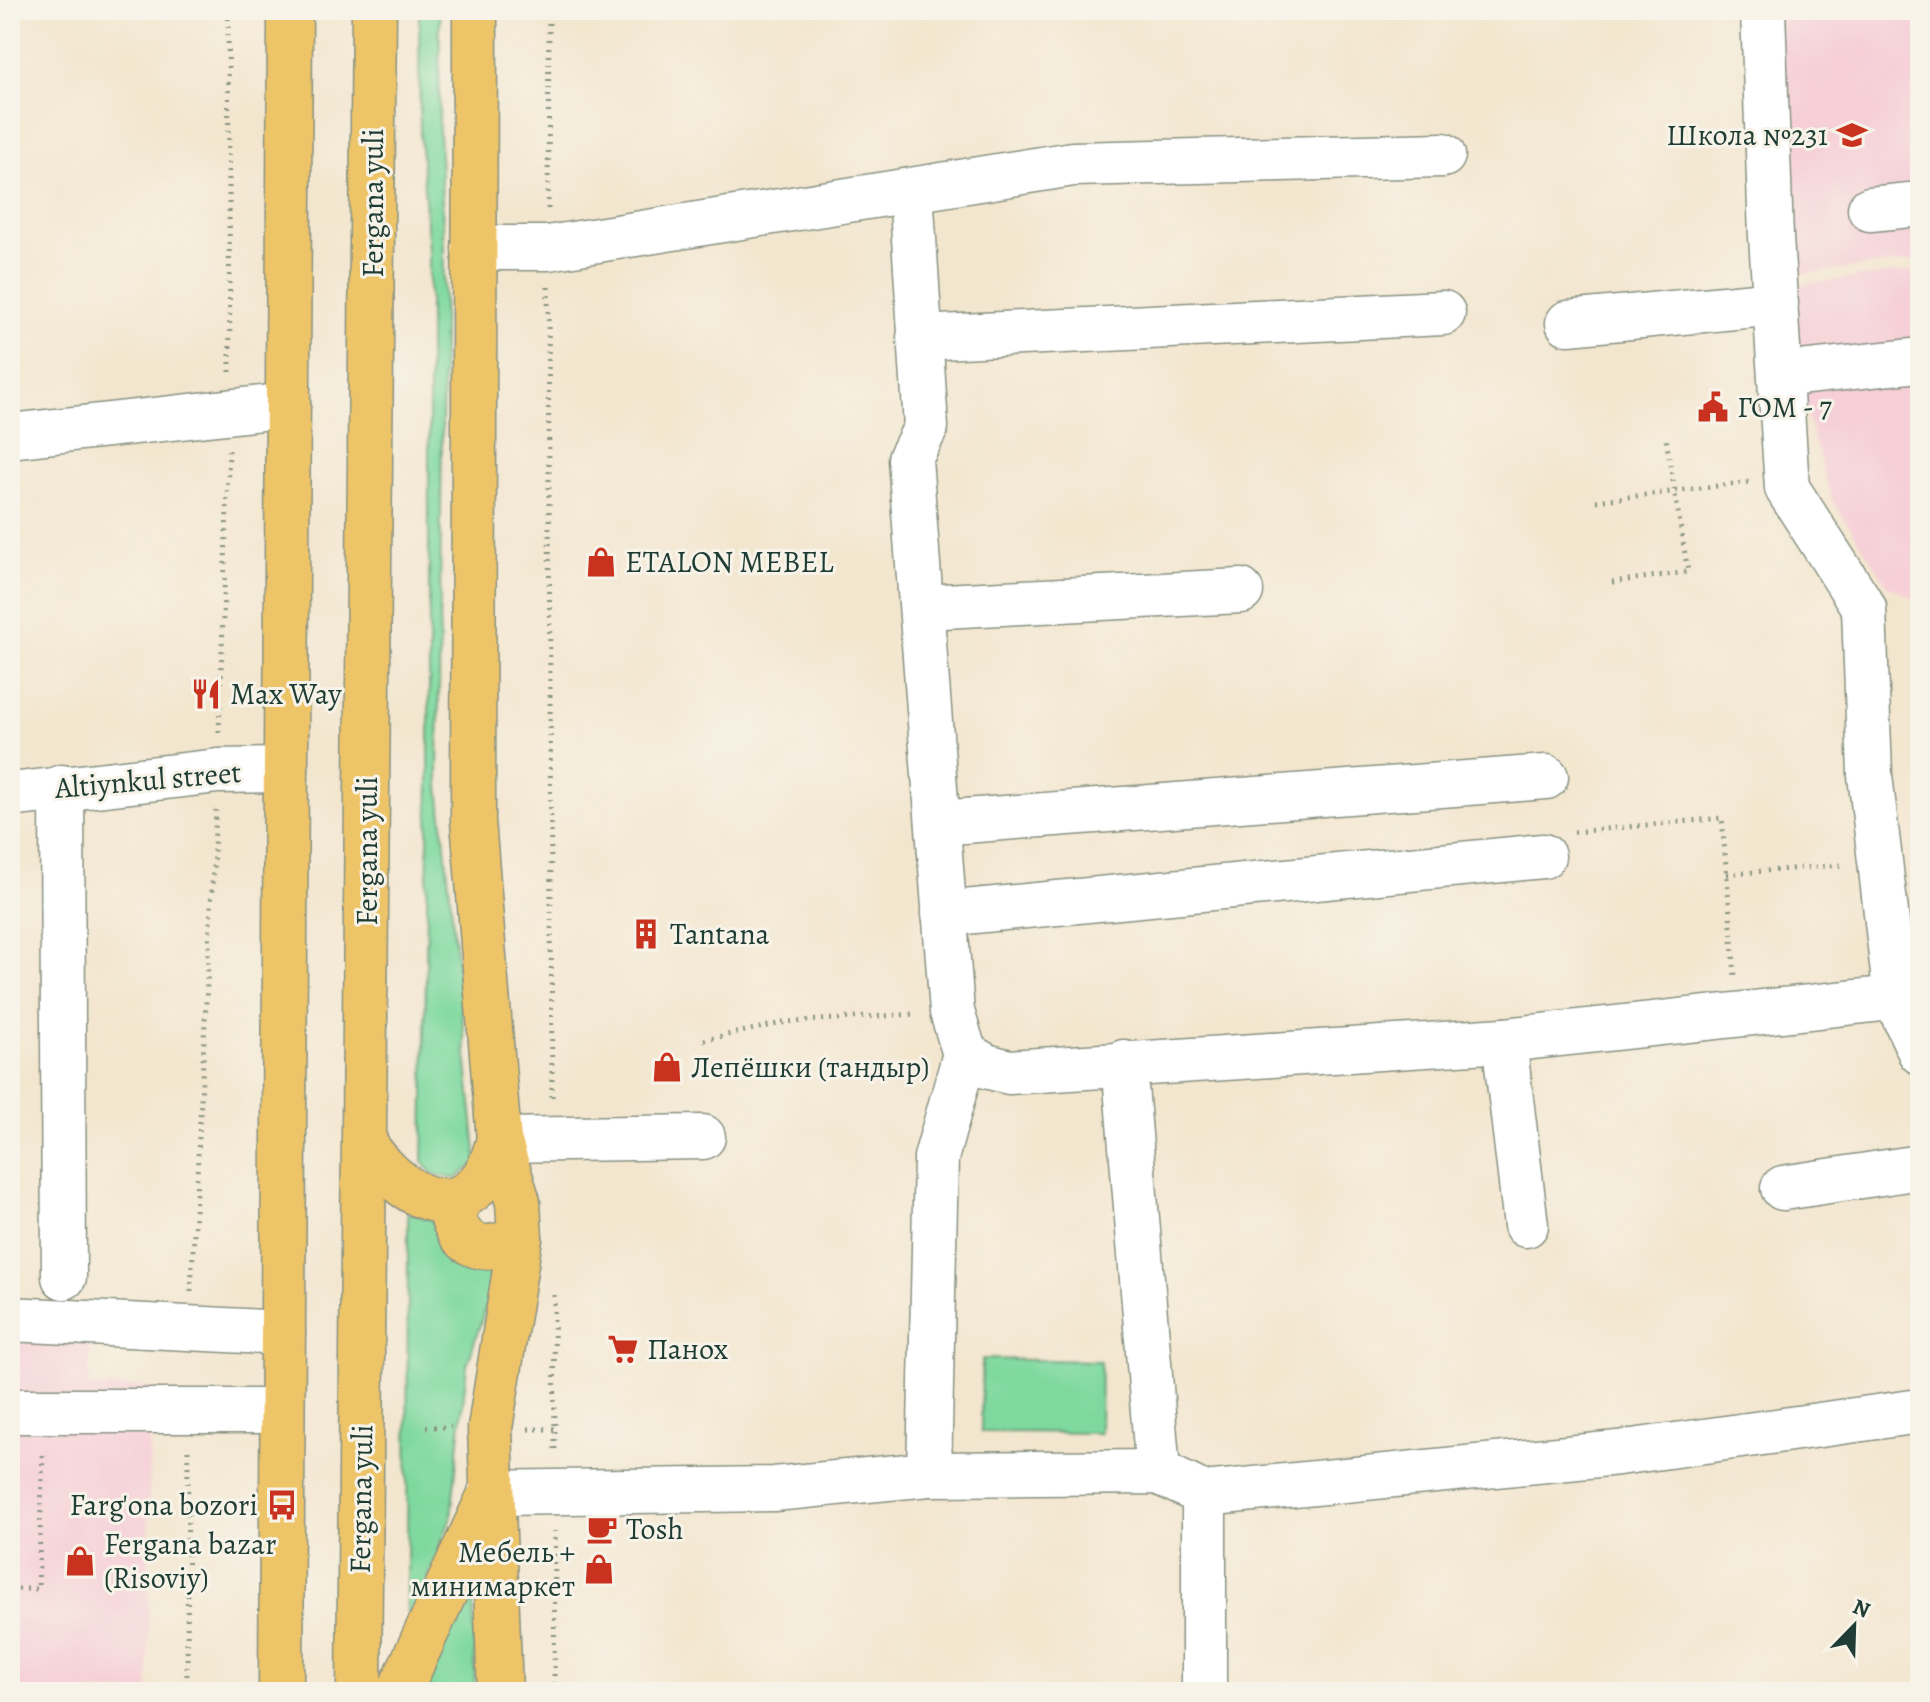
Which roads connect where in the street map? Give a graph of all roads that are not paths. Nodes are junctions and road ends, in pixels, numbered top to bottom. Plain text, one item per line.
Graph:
1 (290, 10) edge
2 (374, 10) edge
3 (475, 10) edge
4 (1763, 10) edge
5 (1443, 155) dead end
6 (911, 191) junction
7 (1920, 204) edge
8 (1870, 209) dead end
9 (474, 248) junction
10 (1776, 303) junction
11 (1443, 313) dead end
12 (1568, 323) dead end
13 (919, 338) junction
14 (1920, 360) edge
15 (1780, 375) junction
16 (288, 405) junction
17 (10, 436) edge
18 (1241, 591) dead end
19 (923, 607) junction
20 (286, 770) junction
21 (1546, 777) dead end
22 (62, 787) junction
23 (10, 795) edge
24 (938, 823) junction
25 (1556, 844) road end
26 (944, 914) junction
27 (1908, 997) edge
28 (1504, 1040) junction
29 (1920, 1052) edge
30 (965, 1054) junction
31 (1124, 1062) junction
32 (703, 1137) dead end
33 (499, 1140) junction
34 (365, 1144) junction
35 (1920, 1167) edge
36 (1783, 1188) dead end
37 (459, 1198) junction
38 (1526, 1225) dead end
39 (520, 1238) junction
40 (64, 1277) dead end
41 (10, 1319) edge
42 (283, 1333) junction
43 (27, 1411) edge
44 (282, 1411) junction
45 (1920, 1411) edge
46 (1158, 1472) junction
47 (929, 1474) junction
48 (490, 1493) junction
49 (1204, 1494) junction
50 (281, 1692) edge
51 (359, 1692) edge
52 (399, 1692) edge
53 (500, 1692) edge
54 (1204, 1692) edge

1 - 16 main road
2 - 34 main road, Fergana yuli
3 - 9 main road
4 - 10 street
5 - 6 street
6 - 9 street
6 - 13 street
7 - 8 street
9 - 33 main road
10 - 12 street
10 - 15 street
11 - 13 street
13 - 19 street
14 - 15 street
15 - 27 street
16 - 17 street
16 - 20 main road
18 - 19 street
19 - 24 street
20 - 22 street, Altiynkul street
20 - 42 main road
21 - 24 street
22 - 23 street, Altiynkul street
22 - 40 street
24 - 26 street
25 - 26 street
26 - 30 street
27 - 28 street
27 - 29 street
28 - 31 street
28 - 38 street
30 - 31 street
30 - 47 street
31 - 46 street
32 - 33 street
33 - 37 main road
33 - 39 main road
34 - 37 main road
34 - 51 main road, Fergana yuli
35 - 36 street
37 - 39 main road
39 - 48 main road
41 - 42 street
42 - 44 main road
43 - 44 street
44 - 50 main road
45 - 49 street
46 - 47 street
46 - 49 street
47 - 48 street
48 - 52 main road
48 - 53 main road
49 - 54 street

